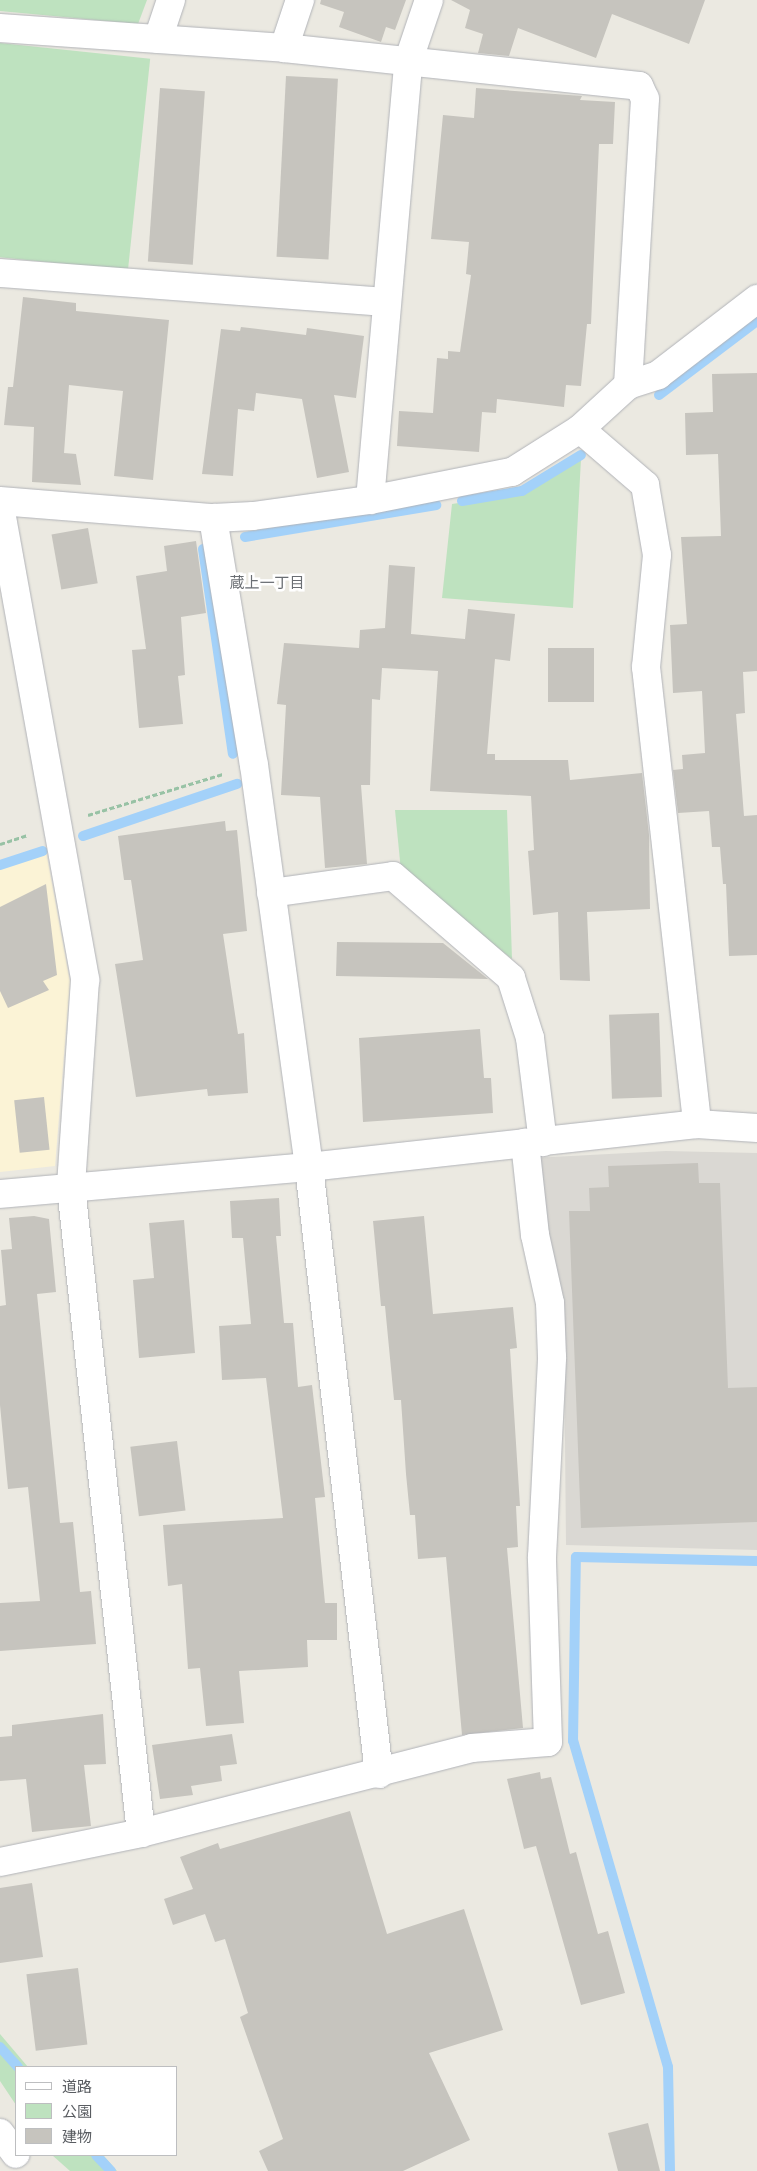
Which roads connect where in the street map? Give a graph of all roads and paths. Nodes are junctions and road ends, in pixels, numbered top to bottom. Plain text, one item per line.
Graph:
1 (171, 0) edge
2 (300, 0) edge
3 (429, 0) edge
4 (0, 28) edge
5 (158, 39) junction
6 (284, 48) junction
7 (408, 62) junction
8 (0, 274) edge
9 (757, 299) edge
10 (385, 302) junction
11 (628, 385) junction
12 (580, 429) junction
13 (370, 500) junction
14 (0, 501) edge
15 (0, 506) edge
16 (213, 518) junction
17 (254, 765) junction
18 (57, 824) junction
19 (0, 844) edge
20 (271, 893) junction
21 (697, 1124) junction
22 (757, 1128) edge
23 (534, 1142) junction
24 (309, 1168) junction
25 (71, 1187) junction
26 (0, 1194) edge
27 (379, 1774) junction
28 (141, 1833) junction
29 (0, 1862) edge
30 (0, 2133) edge
31 (15, 2153) edge
32 (18, 2156) edge
33 (30, 2171) edge

1 - 5 street
2 - 6 street
3 - 7 street
4 - 5 street
5 - 6 street
6 - 7 street
7 - 10 street
7 - 11 street
8 - 10 street
9 - 11 street
10 - 13 street
11 - 12 street
12 - 13 street
12 - 21 street
13 - 16 street
14 - 16 street
15 - 18 street
16 - 17 street
17 - 18 path
17 - 20 street
18 - 19 path
18 - 25 street
20 - 23 street
20 - 24 street
21 - 22 street
21 - 23 street
23 - 24 street
23 - 27 street
24 - 25 street
24 - 27 street
25 - 26 street
25 - 28 street
27 - 28 street
28 - 29 street
30 - 31 street
32 - 33 street

